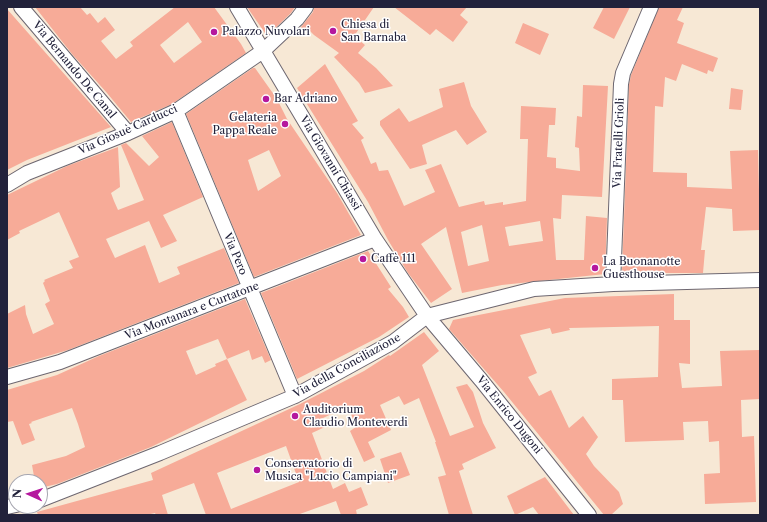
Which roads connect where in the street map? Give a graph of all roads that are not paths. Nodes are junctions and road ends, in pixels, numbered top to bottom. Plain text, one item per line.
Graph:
1 (21, 7) edge
2 (237, 7) edge
3 (306, 7) edge
4 (651, 7) edge
5 (263, 51) junction
6 (176, 111) junction
7 (128, 133) junction
8 (7, 184) edge
9 (375, 239) junction
10 (760, 280) edge
11 (613, 284) junction
12 (250, 288) junction
13 (427, 316) junction
14 (7, 377) edge
15 (296, 396) junction
16 (48, 497) edge
17 (590, 515) edge

1 - 7 street, Via Bernando De Canal
2 - 5 street, Via Giovanni Chiassi
3 - 5 street, Via Giosuè Carducci
4 - 11 street, Via Fratelli Grioli
5 - 6 street, Via Giosuè Carducci
5 - 9 street, Via Giovanni Chiassi
6 - 7 street, Via Giosuè Carducci
6 - 12 street, Via Pero
7 - 8 street, Via Giosuè Carducci
9 - 12 street, Via Montanara e Curtatone
9 - 13 street, Via Giovanni Chiassi
10 - 11 street, Via della Conciliazione
11 - 13 street, Via della Conciliazione
12 - 14 street, Via Montanara e Curtatone
12 - 15 street, Via Pero
13 - 15 street, Via della Conciliazione
13 - 17 street, Via Enrico Dugoni
15 - 16 street, Via della Conciliazione

